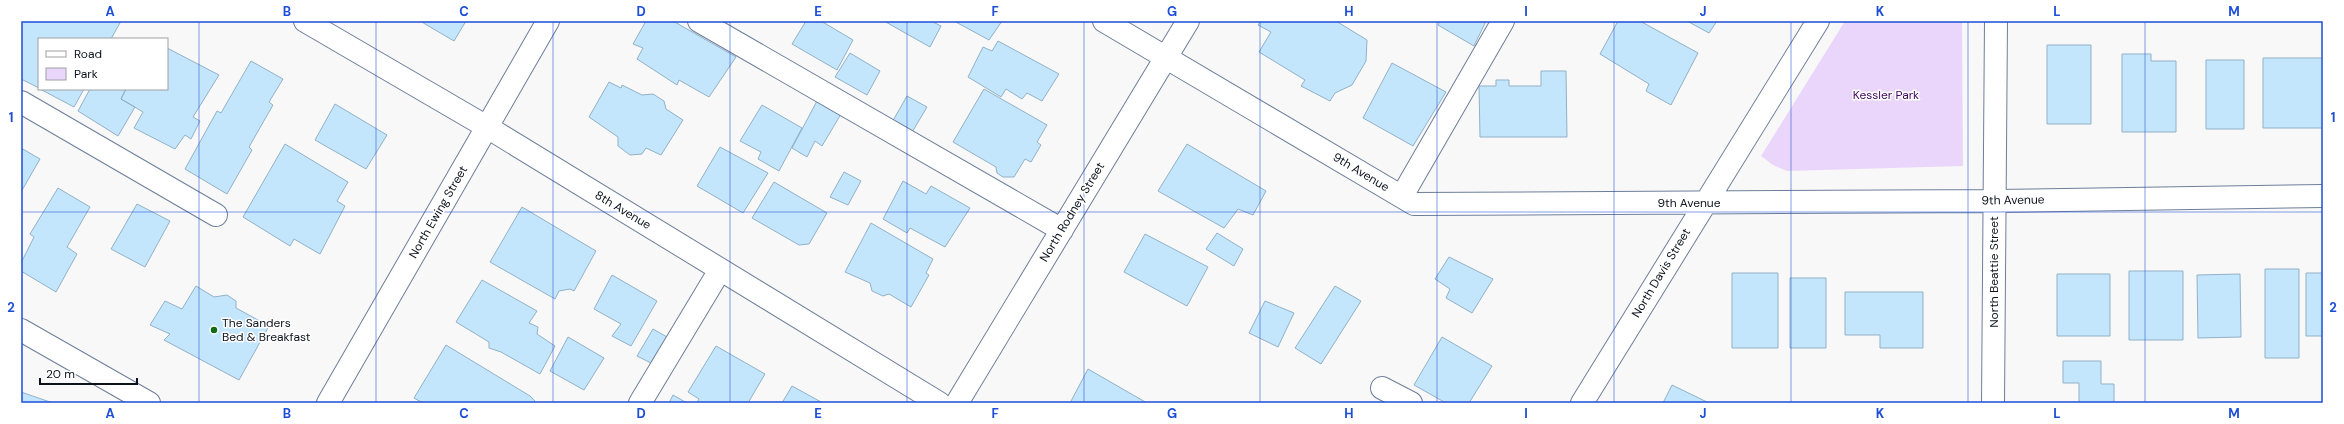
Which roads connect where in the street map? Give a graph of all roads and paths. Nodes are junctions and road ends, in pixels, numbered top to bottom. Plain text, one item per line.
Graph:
1 (305, 21) edge
2 (548, 21) edge
3 (699, 21) edge
4 (1104, 21) edge
5 (1188, 21) edge
6 (1502, 21) edge
7 (1818, 21) edge
8 (1996, 21) edge
9 (1167, 56) junction
10 (21, 102) edge
11 (487, 127) junction
12 (1402, 196) junction
13 (2323, 196) edge
14 (1994, 201) junction
15 (1704, 203) junction
16 (216, 215) dead end
17 (1062, 230) junction
18 (720, 270) junction
19 (21, 330) edge
20 (1382, 388) dead end
21 (149, 403) edge
22 (328, 403) edge
23 (640, 403) edge
24 (939, 403) edge
25 (957, 403) edge
26 (1411, 403) edge
27 (1582, 403) edge
28 (1993, 403) edge

1 - 11 street, 8th Avenue
2 - 11 street, North Ewing Street
3 - 17 street
4 - 9 street, 9th Avenue
5 - 9 street, North Rodney Street
6 - 12 street
7 - 15 street, North Davis Street
8 - 14 street, North Beattie Street
9 - 12 street, 9th Avenue
9 - 17 street, North Rodney Street
10 - 16 street
11 - 18 street, 8th Avenue
11 - 22 street, North Ewing Street
12 - 15 street, 9th Avenue
13 - 14 street, 9th Avenue
14 - 15 street, 9th Avenue
14 - 28 street, North Beattie Street
15 - 27 street, North Davis Street
17 - 25 street, North Rodney Street
18 - 23 street
18 - 24 street, 8th Avenue
19 - 21 street
20 - 26 street

